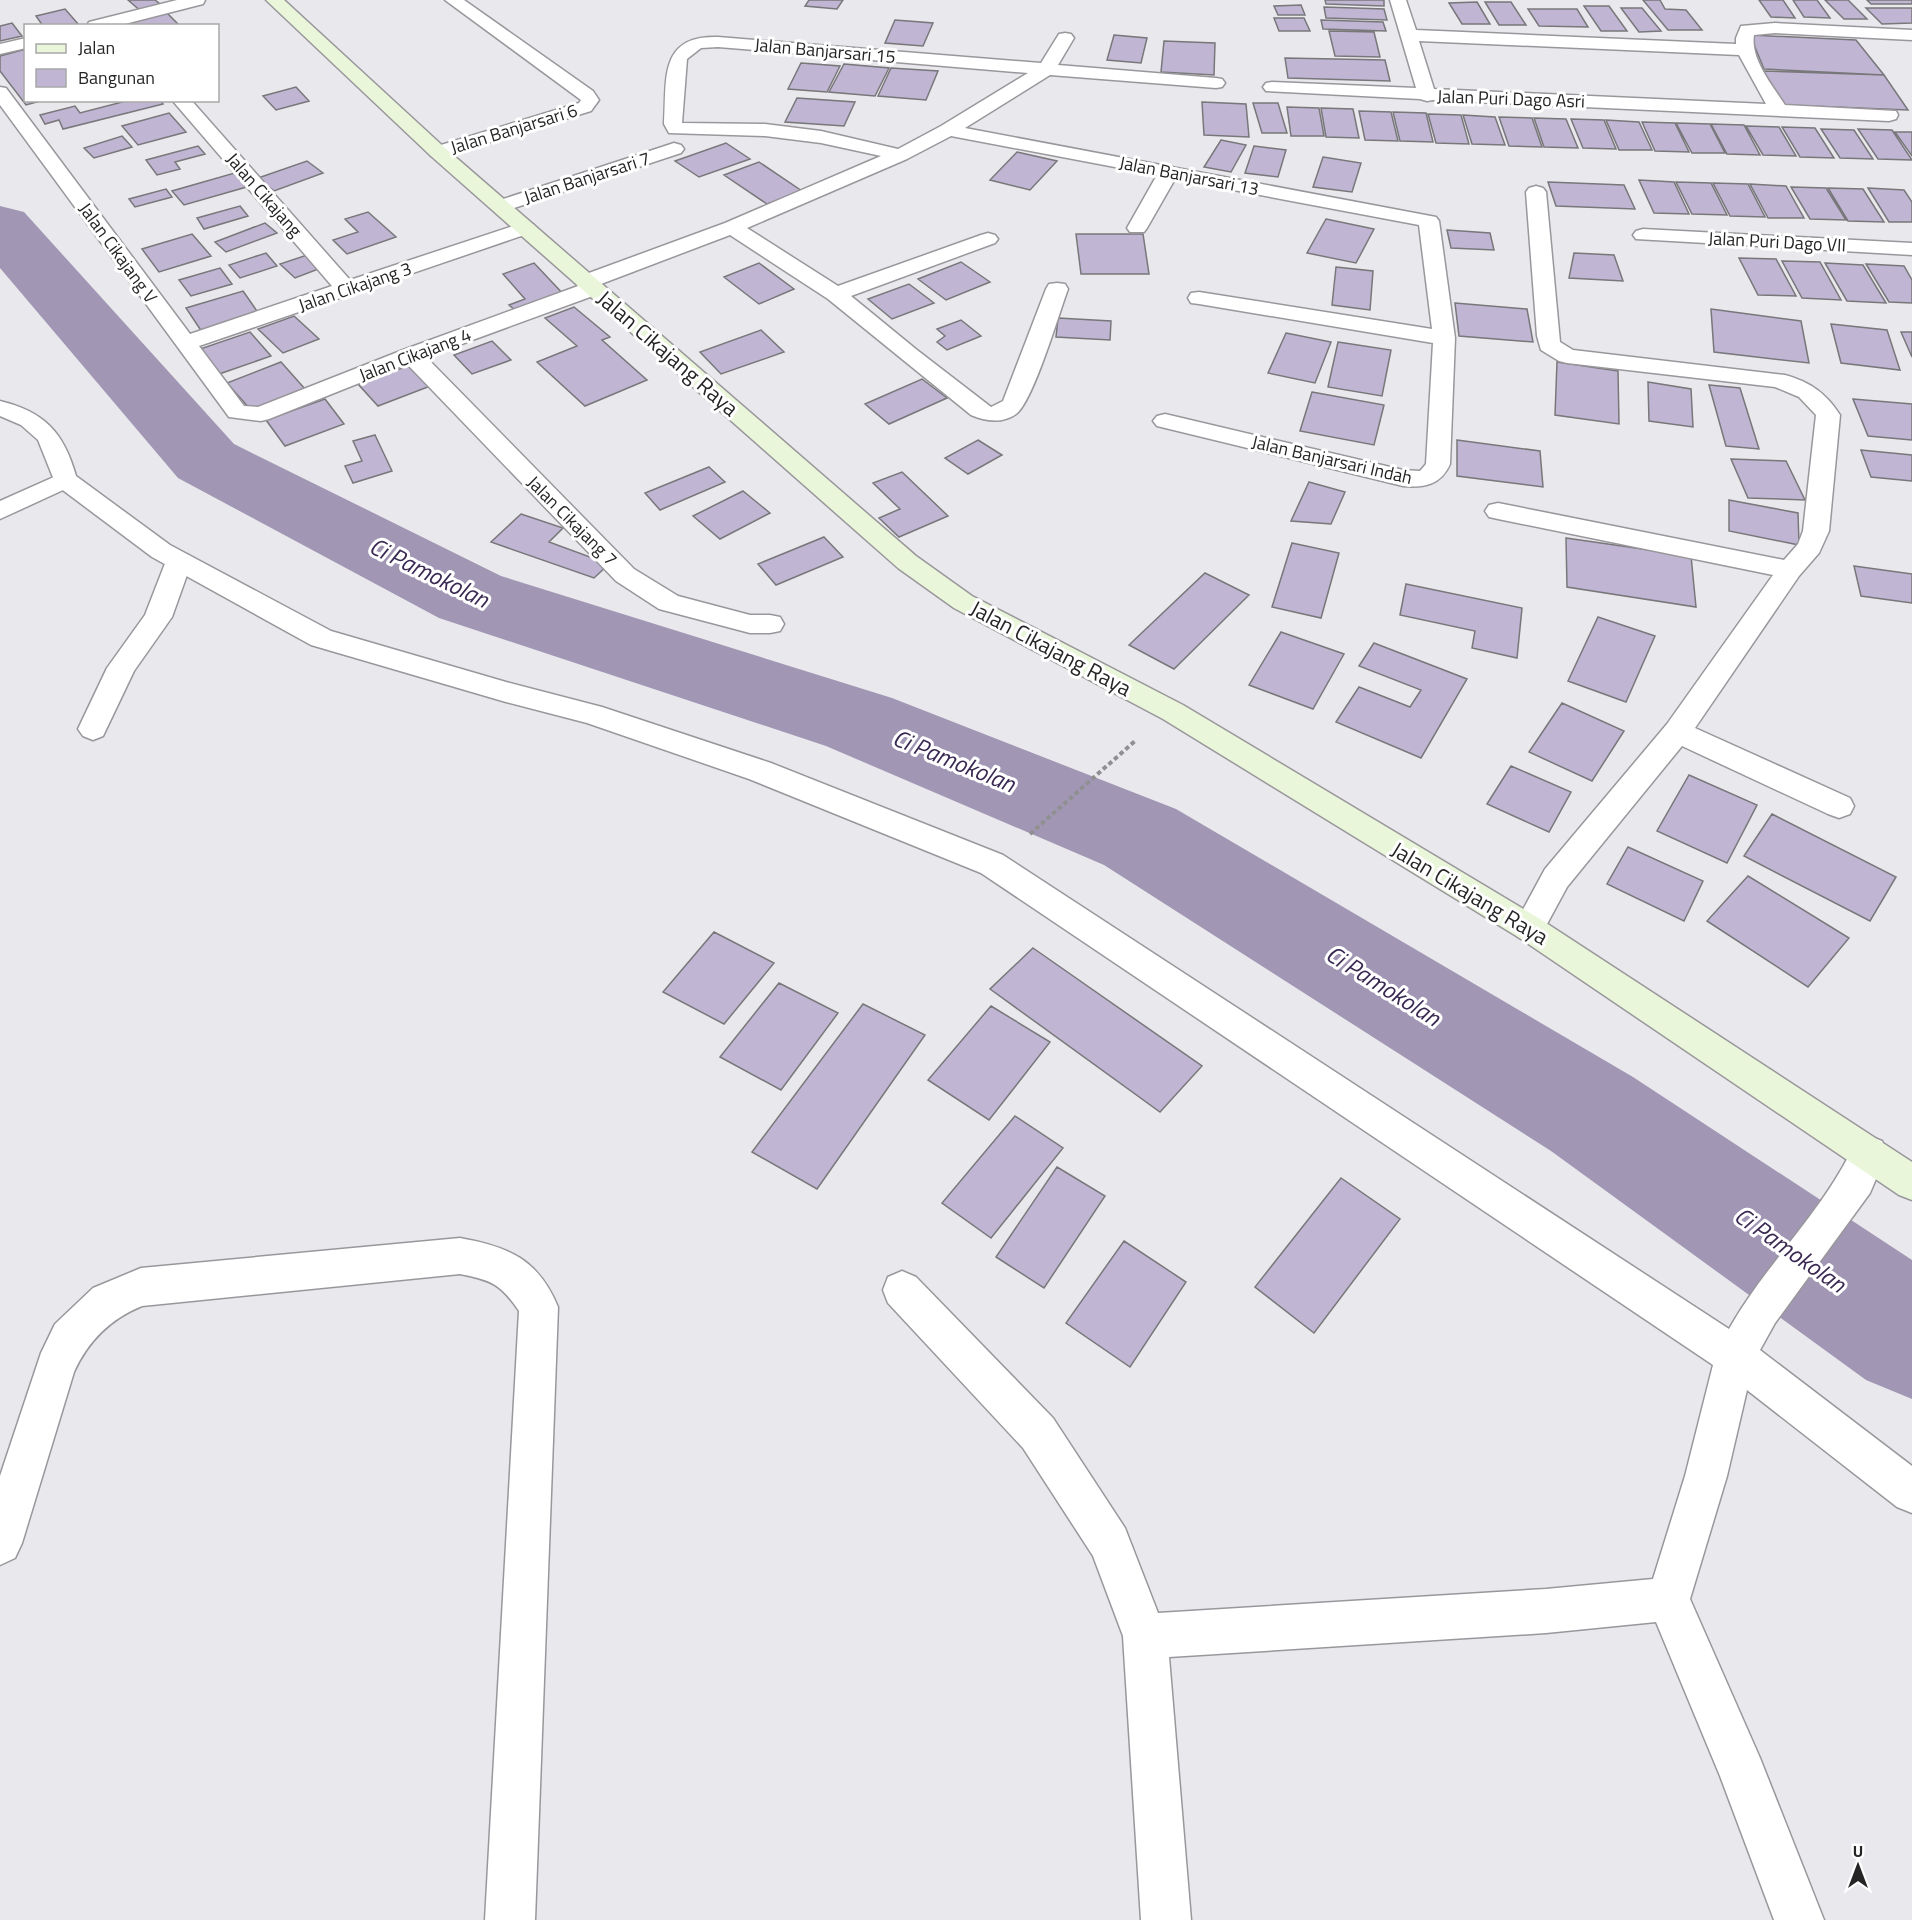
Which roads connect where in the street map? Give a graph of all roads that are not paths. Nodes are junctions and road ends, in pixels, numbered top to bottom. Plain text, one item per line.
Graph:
1 (197, 0) edge
2 (274, 0) edge
3 (453, 0) edge
4 (1398, 0) edge
5 (96, 7) dead end
6 (106, 24) edge
7 (1912, 35) edge
8 (1409, 36) junction
9 (1065, 38) dead end
10 (24, 43) edge
11 (0, 49) edge
12 (1744, 50) junction
13 (1047, 69) junction
14 (1216, 83) dead end
15 (1272, 87) dead end
16 (0, 92) edge
17 (1427, 96) junction
18 (183, 102) edge
19 (1779, 109) junction
20 (1889, 115) dead end
21 (948, 130) junction
22 (674, 149) dead end
23 (438, 152) junction
24 (900, 155) junction
25 (1168, 173) junction
26 (1536, 192) dead end
27 (501, 206) junction
28 (1429, 221) joint
29 (732, 227) junction
30 (526, 228) junction
31 (1137, 228) dead end
32 (1643, 235) dead end
33 (988, 239) dead end
34 (1912, 249) edge
35 (589, 285) junction
36 (1057, 289) dead end
37 (347, 290) junction
38 (836, 294) junction
39 (1199, 298) dead end
40 (1444, 338) junction
41 (184, 343) junction
42 (411, 355) junction
43 (0, 408) edge
44 (237, 412) joint
45 (1166, 421) dead end
46 (65, 480) junction
47 (0, 511) edge
48 (1498, 511) dead end
49 (179, 561) junction
50 (1790, 570) junction
51 (770, 624) dead end
52 (93, 729) dead end
53 (1677, 732) junction
54 (1839, 806) dead end
55 (1529, 928) junction
56 (1863, 1167) junction
57 (1912, 1183) edge
58 (902, 1290) dead end
59 (1735, 1356) junction
60 (1912, 1492) edge
61 (0, 1543) edge
62 (1668, 1599) junction
63 (1145, 1636) junction
64 (510, 1920) edge
65 (1166, 1920) edge
66 (1798, 1920) edge

1 - 6 street
2 - 23 main road, Jalan Cikajang Raya
3 - 23 street, Jalan Banjarsari 6
4 - 8 street, Jalan Puri Dago Asri
5 - 6 street
7 - 12 street
8 - 12 street
8 - 17 street, Jalan Puri Dago Asri
9 - 13 street
10 - 11 street
12 - 19 street
13 - 14 street, Jalan Banjarsari 15
13 - 21 street, Jalan Cikajang 4
13 - 24 street, Jalan Banjarsari 15
15 - 17 street
16 - 41 street, Jalan Cikajang V
17 - 19 street, Jalan Puri Dago Asri
18 - 37 street, Jalan Cikajang
19 - 20 street, Jalan Puri Dago Asri
21 - 24 street, Jalan Cikajang 4
21 - 25 street, Jalan Banjarsari 13
22 - 27 street, Jalan Banjarsari 7
23 - 27 main road, Jalan Cikajang Raya
24 - 29 street, Jalan Cikajang 4
25 - 28 street, Jalan Banjarsari 13
25 - 31 street
26 - 50 street
27 - 30 main road, Jalan Cikajang Raya
28 - 40 street, Jalan Banjarsari Indah
29 - 35 street, Jalan Cikajang 4
29 - 38 street
30 - 35 main road, Jalan Cikajang Raya
30 - 37 street, Jalan Cikajang 3
32 - 34 street, Jalan Puri Dago VII
33 - 38 street
35 - 42 street, Jalan Cikajang 4
35 - 55 main road, Jalan Cikajang Raya
36 - 38 street
37 - 41 street, Jalan Cikajang 3
39 - 40 street
40 - 45 street, Jalan Banjarsari Indah
41 - 44 street, Jalan Cikajang V
42 - 44 street, Jalan Cikajang 4
42 - 51 street, Jalan Cikajang 7
43 - 46 street
46 - 47 street
46 - 49 street
48 - 50 street
49 - 52 street
49 - 59 street
50 - 53 street
53 - 54 street
53 - 55 street
55 - 56 main road, Jalan Cikajang Raya
56 - 57 main road, Jalan Cikajang Raya
56 - 59 street
58 - 63 street
59 - 60 street
59 - 62 street
61 - 64 street
62 - 63 street
62 - 66 street
63 - 65 street

